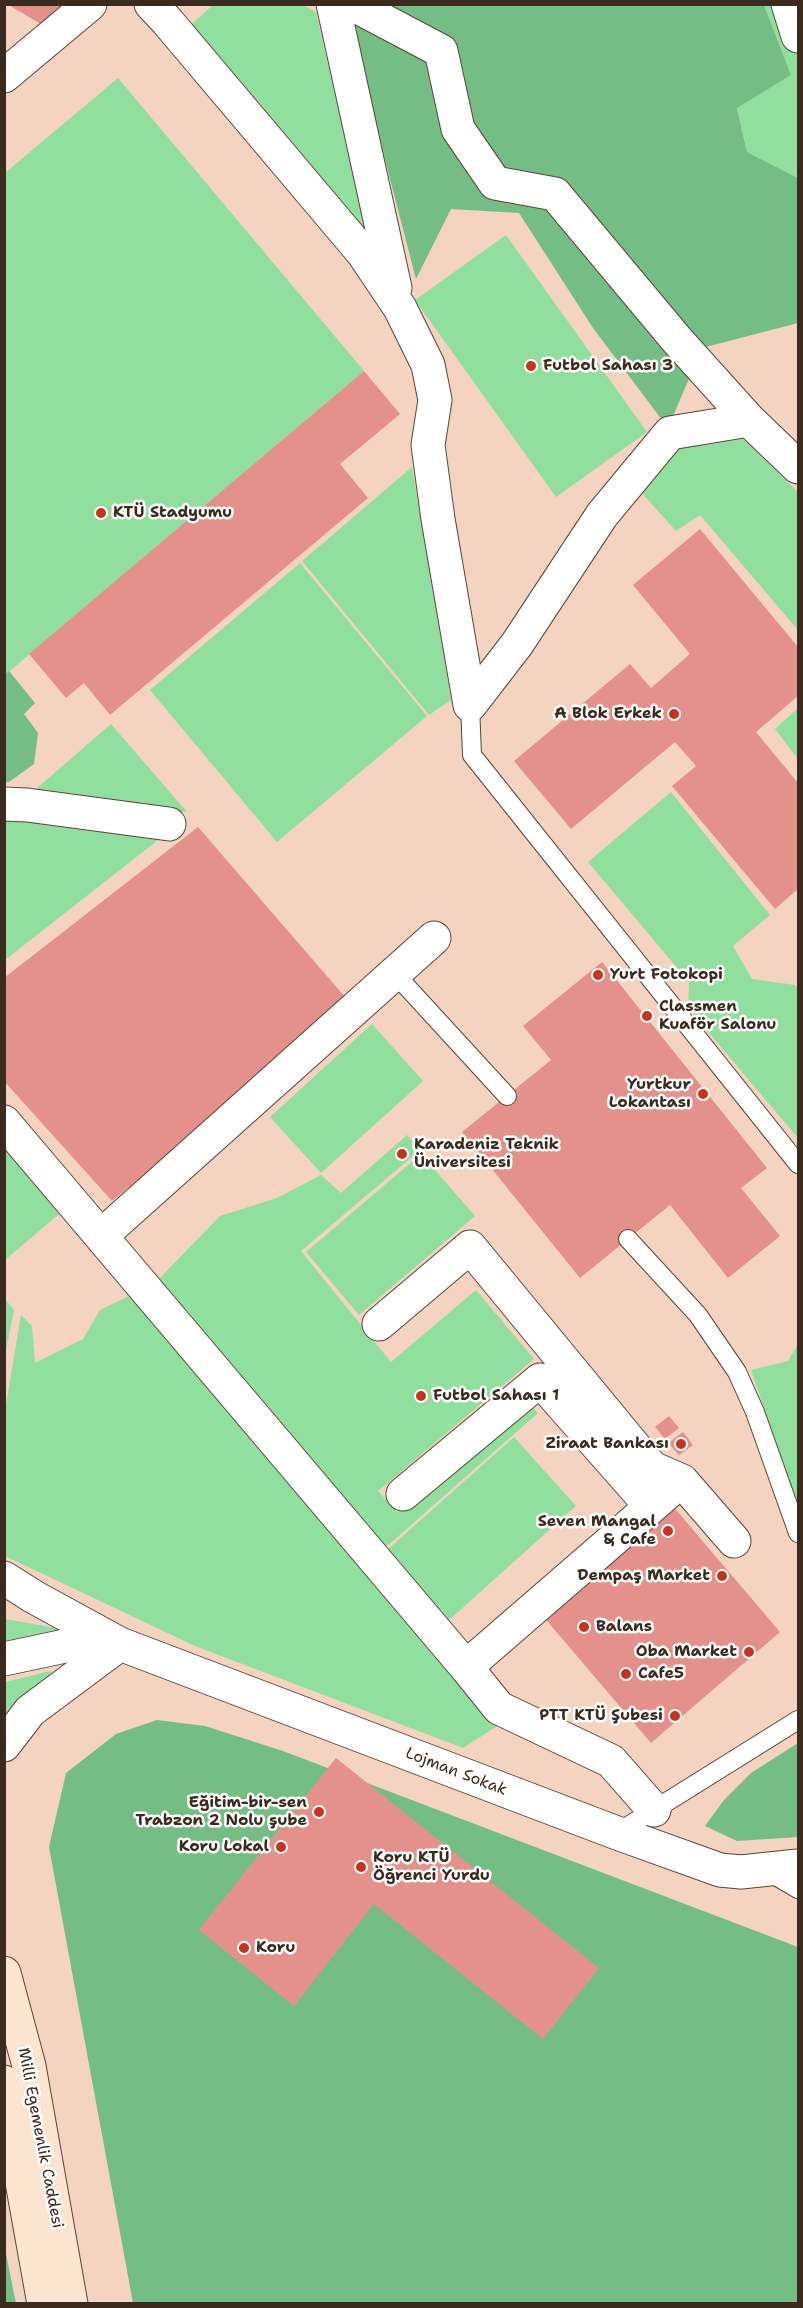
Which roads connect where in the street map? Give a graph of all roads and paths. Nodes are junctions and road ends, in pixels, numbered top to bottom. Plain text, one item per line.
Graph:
1 (90, 4) edge
2 (333, 4) edge
3 (351, 4) edge
4 (788, 4) edge
5 (168, 10) edge
6 (798, 36) edge
7 (4, 76) edge
8 (400, 308) junction
9 (749, 420) junction
10 (798, 467) edge
11 (470, 705) junction
12 (4, 804) edge
13 (169, 824) dead end
14 (434, 938) dead end
15 (396, 975) junction
16 (507, 1096) dead end
17 (4, 1122) edge
18 (798, 1164) edge
19 (101, 1236) junction
20 (628, 1239) dead end
21 (378, 1324) dead end
22 (403, 1494) dead end
23 (798, 1533) edge
24 (734, 1541) dead end
25 (4, 1578) edge
26 (19, 1597) edge
27 (120, 1644) junction
28 (4, 1659) edge
29 (466, 1666) junction
30 (798, 1720) edge
31 (4, 1745) edge
32 (654, 1810) junction
33 (617, 1833) junction
34 (798, 1866) edge
35 (764, 1870) junction
36 (798, 1890) edge
37 (4, 1973) edge
38 (4, 2082) edge
39 (44, 2304) edge
40 (71, 2304) edge

1 - 7 street
2 - 8 street
3 - 9 street
4 - 6 street
5 - 8 street
8 - 11 street
9 - 10 street
9 - 11 street
11 - 18 lane
12 - 13 street
14 - 15 street
15 - 16 lane
15 - 19 street
17 - 19 street
19 - 29 street
20 - 23 lane
21 - 24 street
22 - 29 street
25 - 26 street, Lojman Sokak
26 - 27 street, Lojman Sokak
27 - 28 street, Lojman Sokak
27 - 31 street
27 - 33 street, Lojman Sokak
29 - 32 street
30 - 32 lane
32 - 33 lane
33 - 35 street, Lojman Sokak
34 - 35 street, Lojman Sokak
35 - 36 lane
37 - 40 street, Milli Egemenlik Caddesi
38 - 39 street, Milli Egemenlik Caddesi

